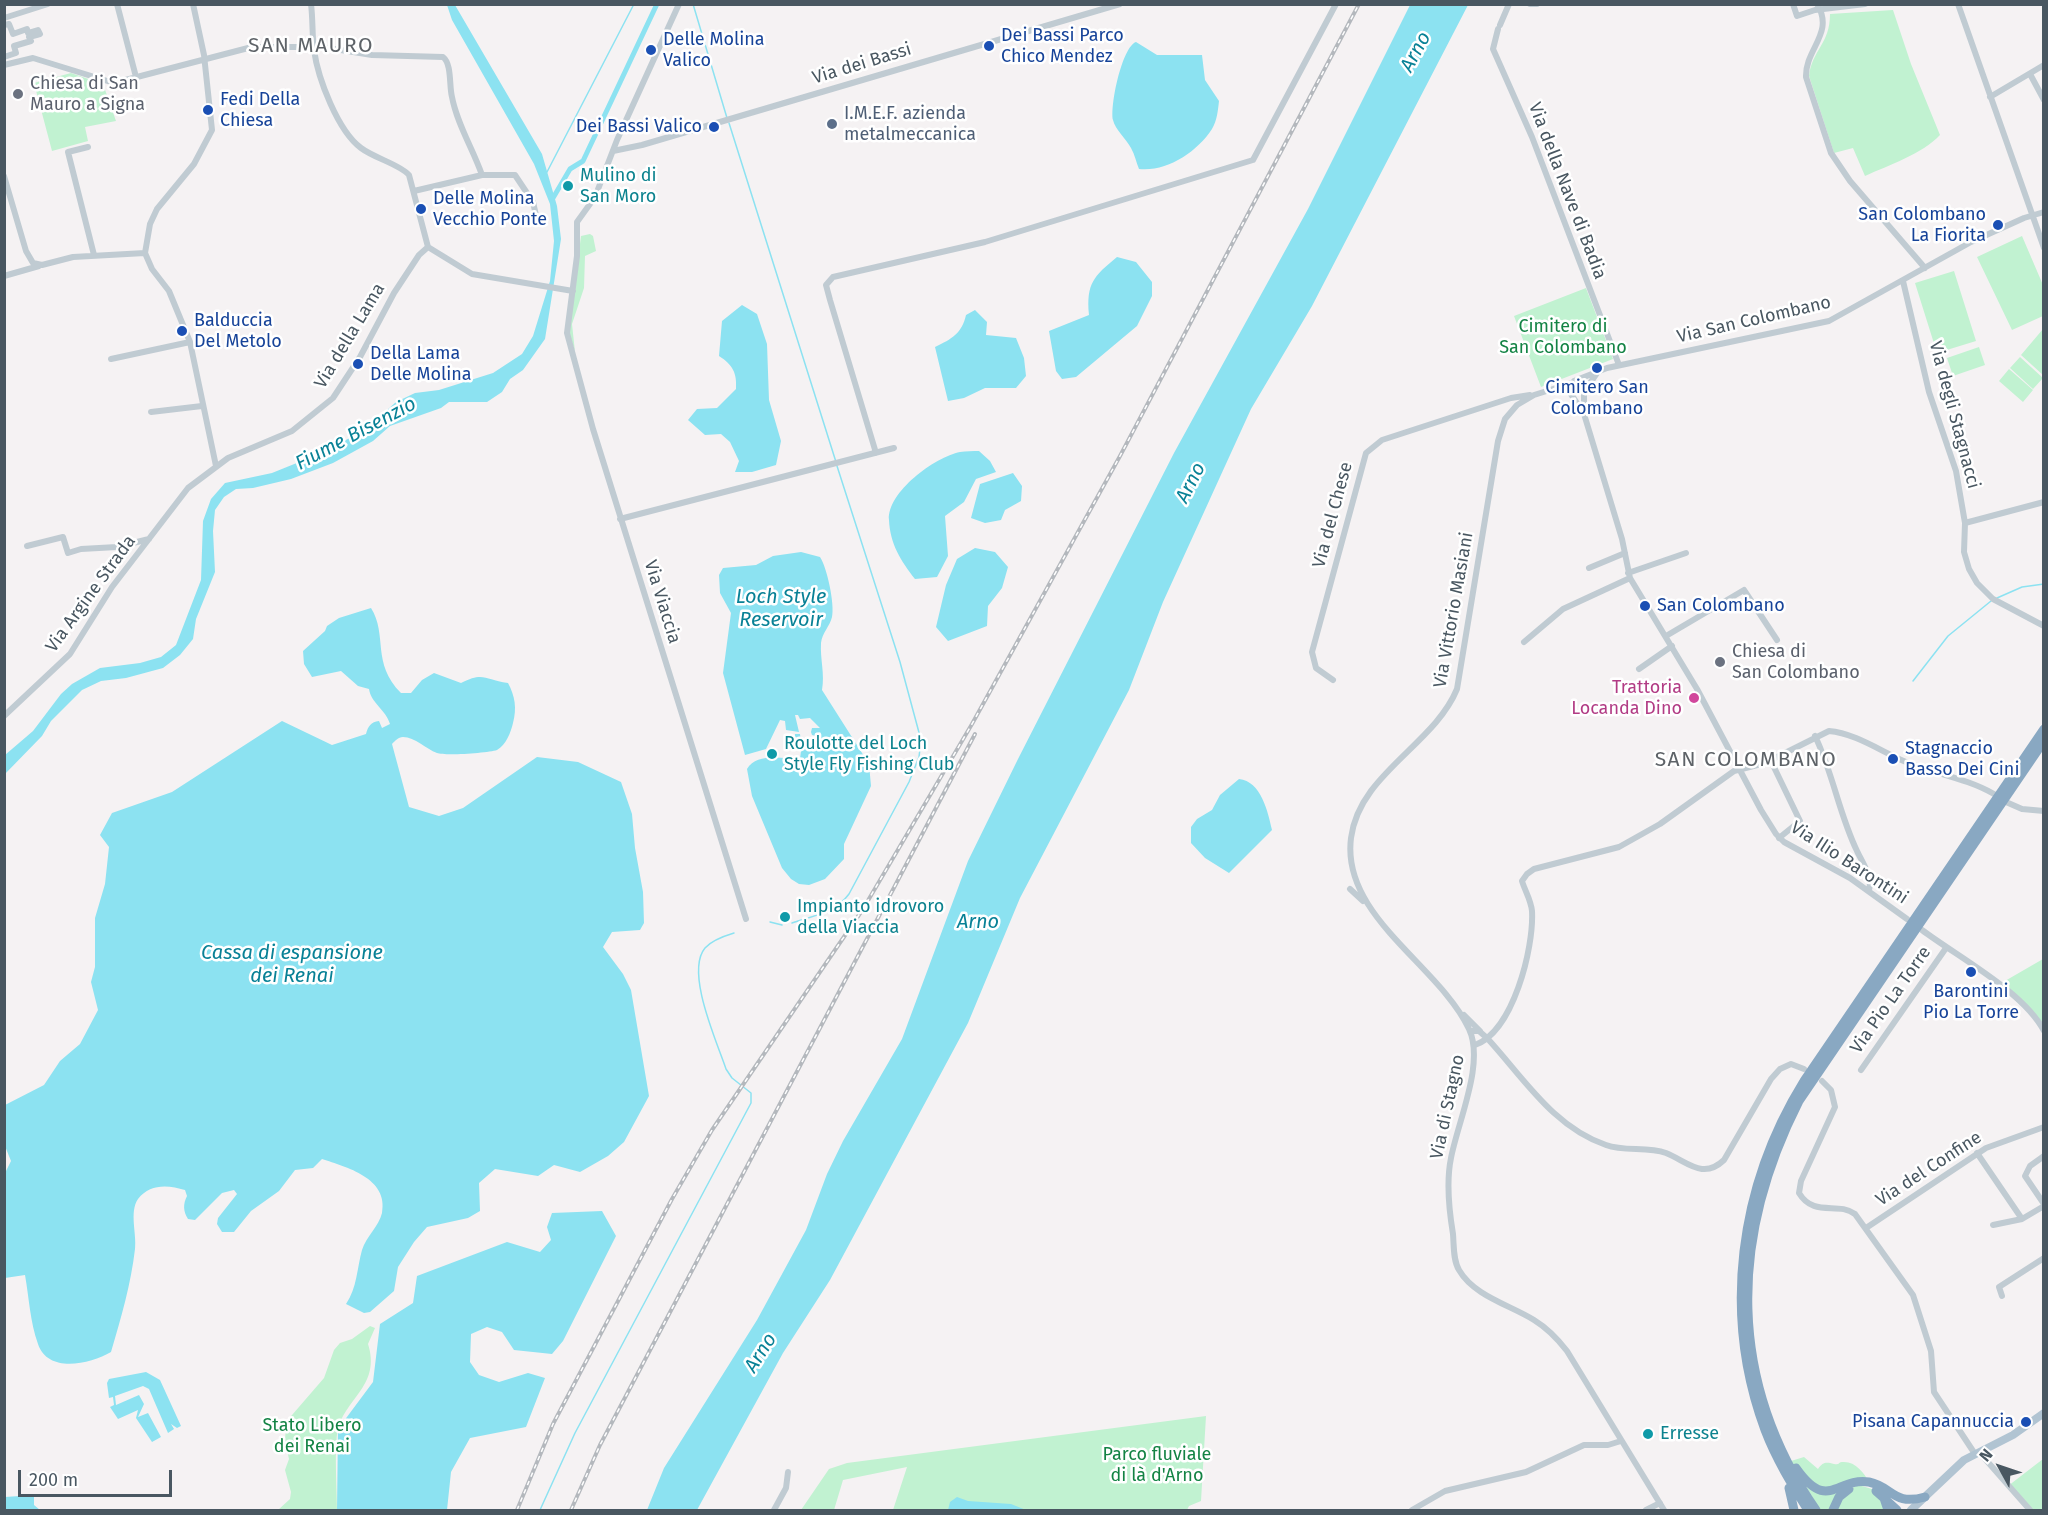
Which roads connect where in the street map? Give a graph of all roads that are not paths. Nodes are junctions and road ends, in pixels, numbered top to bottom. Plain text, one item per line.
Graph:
1 (48, 4) edge
2 (117, 4) edge
3 (193, 4) edge
4 (311, 4) edge
5 (679, 4) edge
6 (1120, 4) edge
7 (1336, 4) edge
8 (1509, 4) edge
9 (1530, 4) edge
10 (1537, 4) edge
11 (1793, 4) edge
12 (1829, 4) edge
13 (1865, 4) edge
14 (1958, 4) edge
15 (1820, 7) edge
16 (4, 18) edge
17 (4, 26) edge
18 (314, 47) junction
19 (4, 57) edge
20 (204, 59) junction
21 (4, 65) edge
22 (2043, 65) edge
23 (2030, 74) junction
24 (136, 77) junction
25 (1990, 97) junction
26 (2043, 100) edge
27 (88, 147) dead end
28 (613, 151) junction
29 (482, 175) junction
30 (4, 176) edge
31 (5, 185) edge
32 (414, 191) junction
33 (2043, 213) edge
34 (2031, 215) junction
35 (537, 220) dead end
36 (428, 247) junction
37 (2043, 248) edge
38 (145, 252) junction
39 (94, 255) junction
40 (42, 265) junction
41 (1925, 268) junction
42 (4, 276) edge
43 (1903, 280) junction
44 (570, 291) junction
45 (190, 342) junction
46 (111, 359) dead end
47 (1619, 366) junction
48 (1597, 373) junction
49 (1575, 382) junction
50 (1563, 387) junction
51 (1584, 391) junction
52 (1571, 394) junction
53 (1534, 395) junction
54 (1515, 397) junction
55 (1499, 403) junction
56 (202, 406) junction
57 (1515, 407) junction
58 (152, 412) dead end
59 (1584, 414) junction
60 (894, 448) dead end
61 (876, 453) junction
62 (216, 466) junction
63 (2043, 502) edge
64 (620, 519) junction
65 (1965, 523) junction
66 (150, 539) junction
67 (27, 546) dead end
68 (1624, 553) junction
69 (1686, 553) dead end
70 (1589, 568) dead end
71 (1629, 576) junction
72 (2043, 626) edge
73 (1666, 636) junction
74 (1776, 640) dead end
75 (1524, 642) dead end
76 (1672, 646) junction
77 (1639, 669) dead end
78 (1333, 680) dead end
79 (4, 716) edge
80 (2043, 729) edge
81 (1815, 736) junction
82 (2043, 741) edge
83 (1771, 761) junction
84 (1740, 768) junction
85 (1994, 794) dead end
86 (2006, 801) dead end
87 (2043, 811) edge
88 (1779, 838) junction
89 (1350, 889) dead end
90 (1869, 890) junction
91 (1367, 904) junction
92 (746, 919) dead end
93 (1907, 919) dead end
94 (1922, 930) dead end
95 (1946, 948) junction
96 (1455, 1005) junction
97 (1470, 1031) junction
98 (2043, 1031) edge
99 (1485, 1036) junction
100 (1475, 1045) junction
101 (1804, 1069) dead end
102 (1861, 1070) dead end
103 (1821, 1081) dead end
104 (2043, 1127) edge
105 (1977, 1153) junction
106 (2043, 1156) edge
107 (2043, 1205) edge
108 (2022, 1219) junction
109 (1993, 1225) dead end
110 (1866, 1228) junction
111 (2043, 1258) edge
112 (2002, 1296) dead end
113 (2043, 1413) edge
114 (1766, 1430) junction
115 (1775, 1435) junction
116 (1621, 1441) junction
117 (1977, 1453) junction
118 (788, 1472) dead end
119 (1925, 1497) junction
120 (1884, 1498) junction
121 (1899, 1498) junction
122 (1660, 1503) junction
123 (774, 1510) edge
124 (1412, 1510) edge
125 (1646, 1510) edge
126 (1664, 1510) edge
127 (1794, 1510) edge
128 (1808, 1510) edge
129 (1816, 1510) edge
130 (1833, 1510) edge
131 (1888, 1510) edge
132 (1897, 1510) edge
133 (1909, 1510) edge
134 (2030, 1510) edge

1 - 16 street
2 - 24 street
3 - 20 street
4 - 18 street
5 - 28 street, Via Viaccia
6 - 28 street, Via dei Bassi
7 - 61 street
8 - 47 street, Via della Nave di Badia
9 - 10 street
11 - 15 street
12 - 15 street
13 - 15 street
14 - 25 street
15 - 41 street
17 - 19 street
18 - 20 street
18 - 29 street
18 - 32 street
20 - 24 street
20 - 38 street
21 - 24 street
22 - 23 street
23 - 25 street
23 - 26 street
25 - 34 street
27 - 39 street
28 - 44 street, Via Viaccia
29 - 32 street
29 - 35 street
30 - 31 street
31 - 40 street
32 - 36 street
33 - 34 street, Via San Colombano
34 - 37 street
34 - 41 street, Via San Colombano
36 - 44 street
36 - 62 street, Via della Lama
38 - 39 street
38 - 45 street
39 - 40 street
40 - 42 street
41 - 43 street, Via San Colombano
43 - 47 street, Via San Colombano
43 - 65 street, Via degli Stagnacci
44 - 64 street, Via Viaccia
45 - 46 street
45 - 56 street
47 - 48 street, Via San Colombano
48 - 49 street, Via San Colombano
48 - 51 street
49 - 50 street, Via del Chese
49 - 51 street
49 - 52 street
50 - 52 street
50 - 53 street, Via del Chese
51 - 52 street
51 - 59 street
52 - 59 street
53 - 54 street, Via del Chese
53 - 57 street, Via del Chese
54 - 55 street, Via del Chese
54 - 57 street
55 - 57 street
55 - 78 street, Via del Chese
56 - 58 street
56 - 62 street
57 - 91 street, Via Vittorio Masiani
59 - 68 street
60 - 61 street
61 - 64 street
62 - 66 street, Via della Lama
63 - 65 street
64 - 92 street, Via Viaccia
65 - 72 street, Via degli Stagnacci
66 - 67 street
66 - 79 street, Via Argine Strada
68 - 70 street
68 - 71 street
69 - 71 street
71 - 73 street
71 - 75 street
73 - 74 street
73 - 76 street
76 - 77 street
76 - 84 street
80 - 114 highway
81 - 83 street
81 - 85 street
81 - 90 street
82 - 115 highway
83 - 84 street
83 - 88 street
84 - 88 street, Via Ilio Barontini
84 - 99 street
86 - 87 street
88 - 90 street, Via Ilio Barontini
89 - 91 street
90 - 93 street, Via Ilio Barontini
91 - 96 street, Via Vittorio Masiani
94 - 95 street
95 - 98 street
95 - 102 street, Via Pio La Torre
96 - 97 street, Via Vittorio Masiani
96 - 99 street
97 - 99 street
97 - 100 street, Via di Stagno
99 - 100 street
99 - 101 street
100 - 116 street, Via di Stagno
103 - 110 street
104 - 105 street, Via del Confine
105 - 108 street
105 - 110 street, Via del Confine
106 - 107 street
107 - 108 street
108 - 109 street
110 - 117 street
111 - 112 street
113 - 117 main road
114 - 127 highway
114 - 128 highway
115 - 121 highway
115 - 129 highway
116 - 122 street, Via di Stagno
116 - 124 street
117 - 119 main road
117 - 134 street
118 - 123 street
119 - 121 highway
119 - 133 main road
120 - 130 highway
120 - 131 highway
120 - 132 highway
121 - 133 highway
122 - 125 street
122 - 126 street, Via di Stagno

